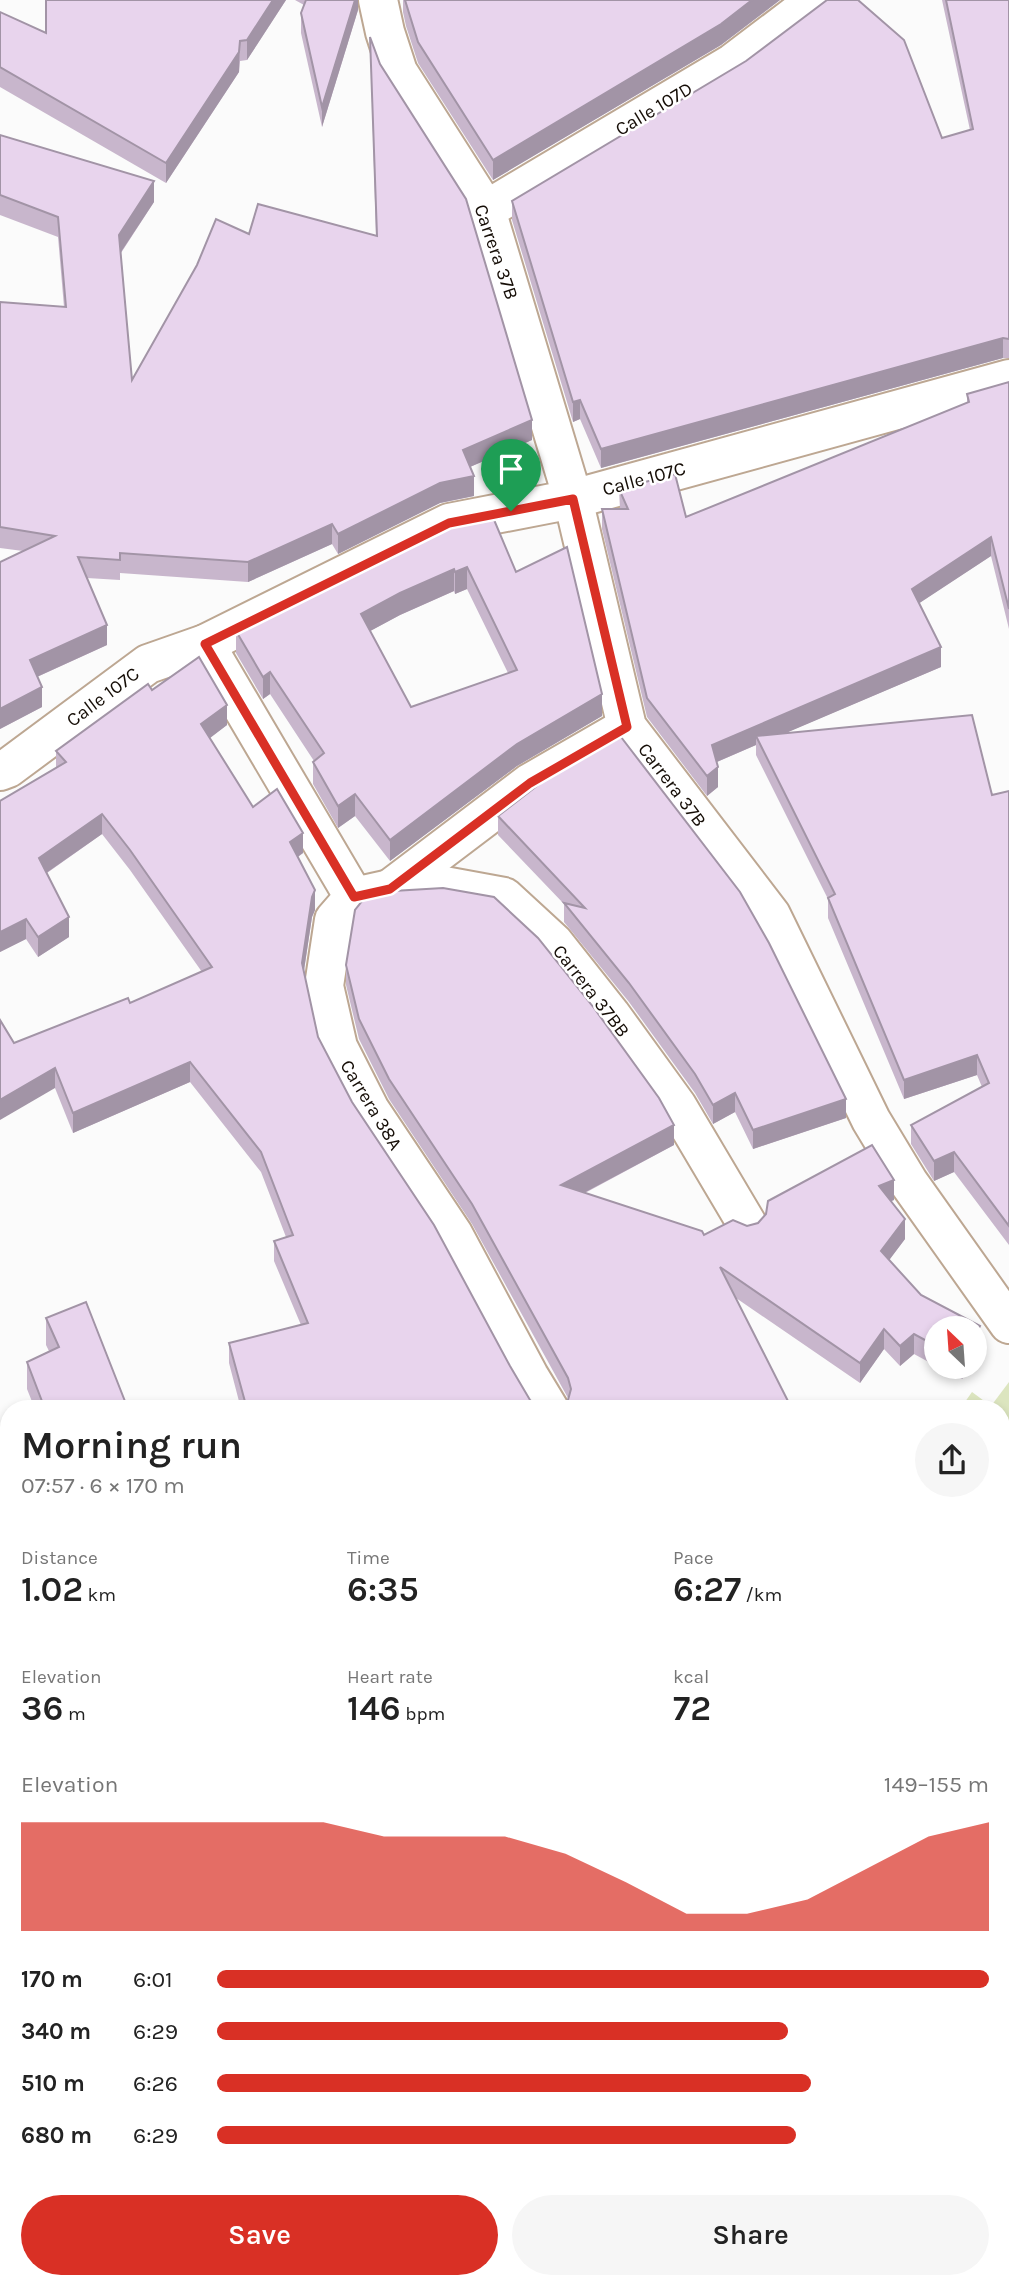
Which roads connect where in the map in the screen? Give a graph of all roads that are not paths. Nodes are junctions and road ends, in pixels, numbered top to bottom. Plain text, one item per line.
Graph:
1 (378, 0) edge
2 (816, 0) edge
3 (486, 210) junction
4 (1009, 379) edge
5 (573, 499) junction
6 (205, 644) junction
7 (627, 727) junction
8 (0, 771) edge
9 (372, 893) junction
10 (747, 1224) edge
11 (1009, 1324) edge
12 (544, 1400) edge

1 - 3 street, Carrera 37B
2 - 3 street, Calle 107D
3 - 5 street, Carrera 37B
4 - 5 street, Calle 107C
5 - 6 street, Calle 107C
5 - 7 street, Carrera 37B
6 - 8 street, Calle 107C
6 - 9 street
7 - 9 street, Carrera 38A
7 - 11 street, Carrera 37B
9 - 10 street, Carrera 37BB
9 - 12 street, Carrera 38A

